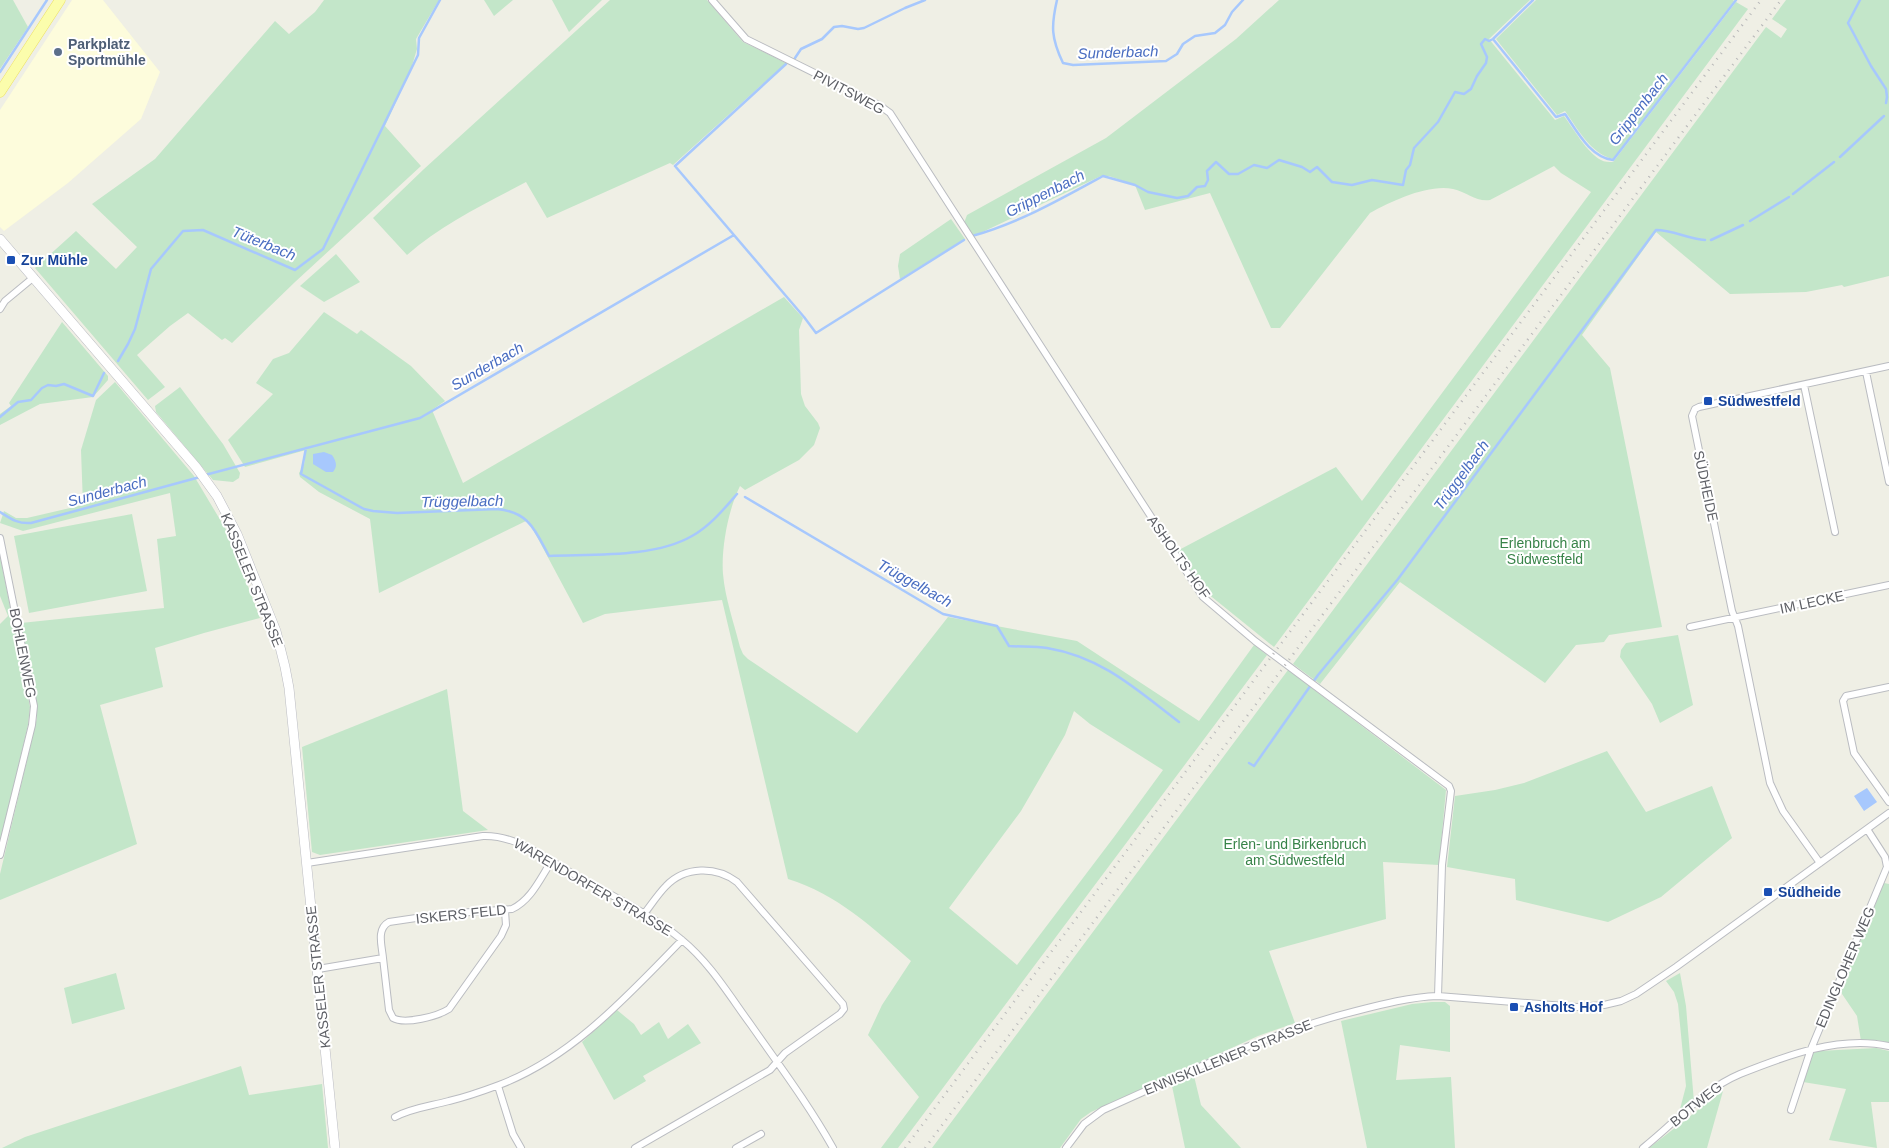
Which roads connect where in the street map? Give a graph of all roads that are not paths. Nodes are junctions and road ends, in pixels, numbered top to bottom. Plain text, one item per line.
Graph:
1 (60, 0) edge
2 (712, 0) edge
3 (0, 92) edge
4 (956, 217) joint
5 (0, 239) edge
6 (34, 277) junction
7 (3, 299) edge
8 (0, 309) edge
9 (1889, 366) edge
10 (1866, 372) junction
11 (1804, 385) junction
12 (1889, 482) edge
13 (1835, 532) dead end
14 (0, 538) edge
15 (1889, 585) edge
16 (1735, 618) junction
17 (1690, 628) dead end
18 (1889, 687) edge
19 (1889, 802) edge
20 (1889, 813) edge
21 (1867, 829) junction
22 (0, 855) edge
23 (551, 862) junction
24 (307, 863) junction
25 (1820, 863) junction
26 (505, 911) junction
27 (644, 914) junction
28 (682, 940) junction
29 (383, 958) junction
30 (318, 969) junction
31 (1438, 996) junction
32 (1889, 1046) edge
33 (1811, 1049) junction
34 (777, 1062) junction
35 (498, 1086) junction
36 (1791, 1110) dead end
37 (394, 1117) dead end
38 (761, 1134) dead end
39 (335, 1148) edge
40 (521, 1148) edge
41 (635, 1148) edge
42 (736, 1148) edge
43 (833, 1148) edge
44 (1066, 1148) edge
45 (1643, 1148) edge

1 - 3 main road
2 - 4 street, PIVITSWEG
4 - 31 street, ASHOLTS HOF
5 - 6 street, KASSELER STRASSE
6 - 7 street
6 - 24 street, KASSELER STRASSE
7 - 8 street
9 - 10 street
10 - 11 street
10 - 12 street
11 - 13 street
11 - 16 street, SÜDHEIDE
14 - 22 street, BOHLENWEG
15 - 16 street, IM LECKE
16 - 17 street
16 - 25 street, SÜDHEIDE
18 - 19 street
20 - 21 street, ENNISKILLENER STRASSE
21 - 25 street, ENNISKILLENER STRASSE
21 - 33 street, EDINGLOHER WEG
23 - 24 street, WARENDORFER STRASSE
23 - 26 street, ISKERS FELD
23 - 27 street, WARENDORFER STRASSE
24 - 30 street, KASSELER STRASSE
25 - 31 street, ENNISKILLENER STRASSE
26 - 29 street, ISKERS FELD
26 - 29 street, ISKERS FELD
27 - 28 street, WARENDORFER STRASSE
27 - 34 street
28 - 34 street, WARENDORFER STRASSE
28 - 35 street
29 - 30 street
30 - 39 street, KASSELER STRASSE
31 - 44 street, ENNISKILLENER STRASSE
32 - 33 street, BOTWEG
33 - 36 street, EDINGLOHER WEG
33 - 45 street, BOTWEG
34 - 41 street
34 - 43 street, WARENDORFER STRASSE
35 - 37 street
35 - 40 street
38 - 42 street

